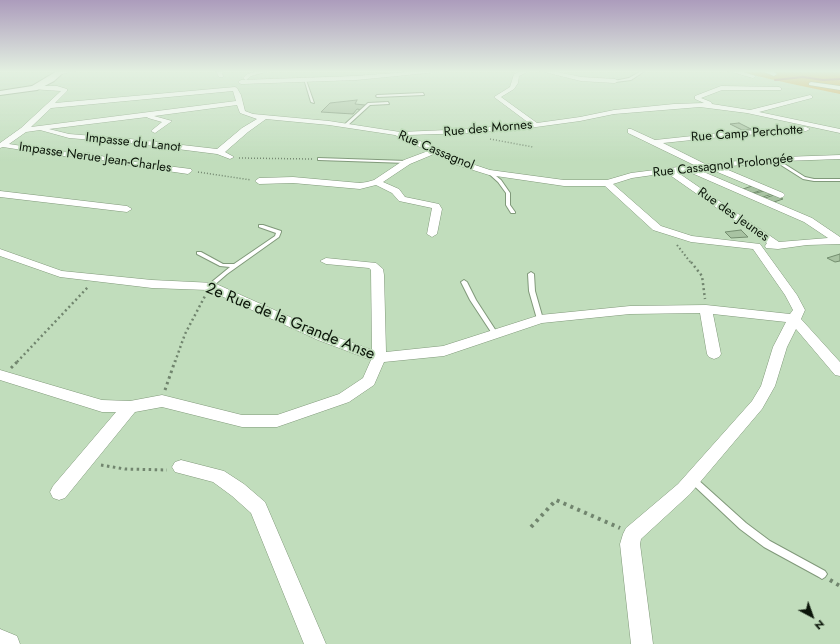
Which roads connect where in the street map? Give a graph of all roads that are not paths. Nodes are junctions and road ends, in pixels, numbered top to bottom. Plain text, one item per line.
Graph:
1 (53, 101) edge
2 (102, 101) edge
3 (239, 101) edge
4 (501, 101) edge
5 (704, 101) edge
6 (794, 101) edge
7 (388, 103) dead end
8 (240, 104) junction
9 (48, 106) junction
10 (722, 106) junction
11 (746, 111) junction
12 (139, 115) junction
13 (263, 118) junction
14 (346, 125) junction
15 (536, 125) junction
16 (840, 125) edge
17 (36, 128) junction
18 (829, 128) junction
19 (24, 130) junction
20 (631, 131) dead end
21 (840, 131) edge
22 (155, 132) dead end
23 (397, 133) junction
24 (654, 142) junction
25 (1, 143) edge
26 (436, 150) junction
27 (219, 152) junction
28 (230, 157) road end
29 (840, 158) edge
30 (319, 159) road end
31 (774, 159) junction
32 (407, 162) junction
33 (708, 167) junction
34 (688, 168) junction
35 (669, 170) junction
36 (188, 171) road end
37 (489, 172) junction
38 (840, 180) edge
39 (259, 181) road end
40 (376, 182) junction
41 (607, 183) junction
42 (0, 194) edge
43 (780, 195) dead end
44 (126, 209) dead end
45 (513, 212) dead end
46 (261, 226) dead end
47 (432, 234) dead end
48 (840, 241) edge
49 (756, 246) junction
50 (778, 246) junction
51 (0, 252) edge
52 (199, 253) dead end
53 (326, 261) dead end
54 (234, 266) junction
55 (531, 274) dead end
56 (464, 282) dead end
57 (210, 286) junction
58 (706, 309) junction
59 (540, 319) junction
60 (794, 319) junction
61 (495, 334) junction
62 (714, 354) dead end
63 (379, 358) junction
64 (840, 371) edge
65 (1, 376) edge
66 (130, 407) junction
67 (182, 467) road end
68 (693, 480) junction
69 (59, 492) dead end
70 (822, 574) dead end
71 (0, 640) edge
72 (9, 644) edge
73 (315, 644) edge
74 (642, 644) edge

1 - 9 street
2 - 9 street
3 - 8 street
4 - 15 street
5 - 10 street
6 - 11 street
7 - 14 lane
8 - 12 street
8 - 13 street, Rue Cassagnol
9 - 19 street
10 - 11 street, Rue des Mornes
10 - 15 street, Rue des Mornes
11 - 18 street, Rue des Mornes
12 - 17 street
12 - 22 street
13 - 14 street, Rue Cassagnol
13 - 27 street
14 - 23 street, Rue Cassagnol
15 - 23 street, Rue des Mornes
16 - 18 street, Rue Camp Perchotte
17 - 19 street
17 - 27 street, Impasse du Lanot
18 - 21 street, Rue des Mornes
18 - 24 street, Rue Camp Perchotte
19 - 25 street
20 - 24 street
23 - 26 street, Rue Cassagnol
24 - 33 street
25 - 36 street, Impasse Nerue Jean-Charles
26 - 32 street
26 - 37 street, Rue Cassagnol
27 - 28 street, Impasse du Lanot
29 - 31 street, Rue Cassagnol Prolongée
30 - 32 lane
31 - 33 street, Rue Cassagnol Prolongée
31 - 38 lane
32 - 40 street
33 - 34 street, Rue Cassagnol Prolongée
33 - 43 street
34 - 35 street, Rue Cassagnol Prolongée
34 - 48 street
35 - 41 street, Rue Cassagnol Prolongée
35 - 50 street, Rue des Jeunes
37 - 41 street, Rue Cassagnol
37 - 45 lane
39 - 40 street
40 - 47 street
41 - 49 street
42 - 44 street
46 - 54 lane
48 - 50 street
49 - 50 street
49 - 60 street
51 - 57 street, 2e Rue de la Grande Anse
52 - 54 lane
53 - 63 street
54 - 57 lane
55 - 59 lane
56 - 61 lane
57 - 63 street, 2e Rue de la Grande Anse
58 - 59 street, 2e Rue de la Grande Anse
58 - 60 street, 2e Rue de la Grande Anse
58 - 62 street
59 - 61 street, 2e Rue de la Grande Anse
60 - 64 street
60 - 68 street
61 - 63 street, 2e Rue de la Grande Anse
63 - 66 street
65 - 66 street
66 - 69 street
67 - 73 street
68 - 70 lane
68 - 74 street
71 - 72 street

